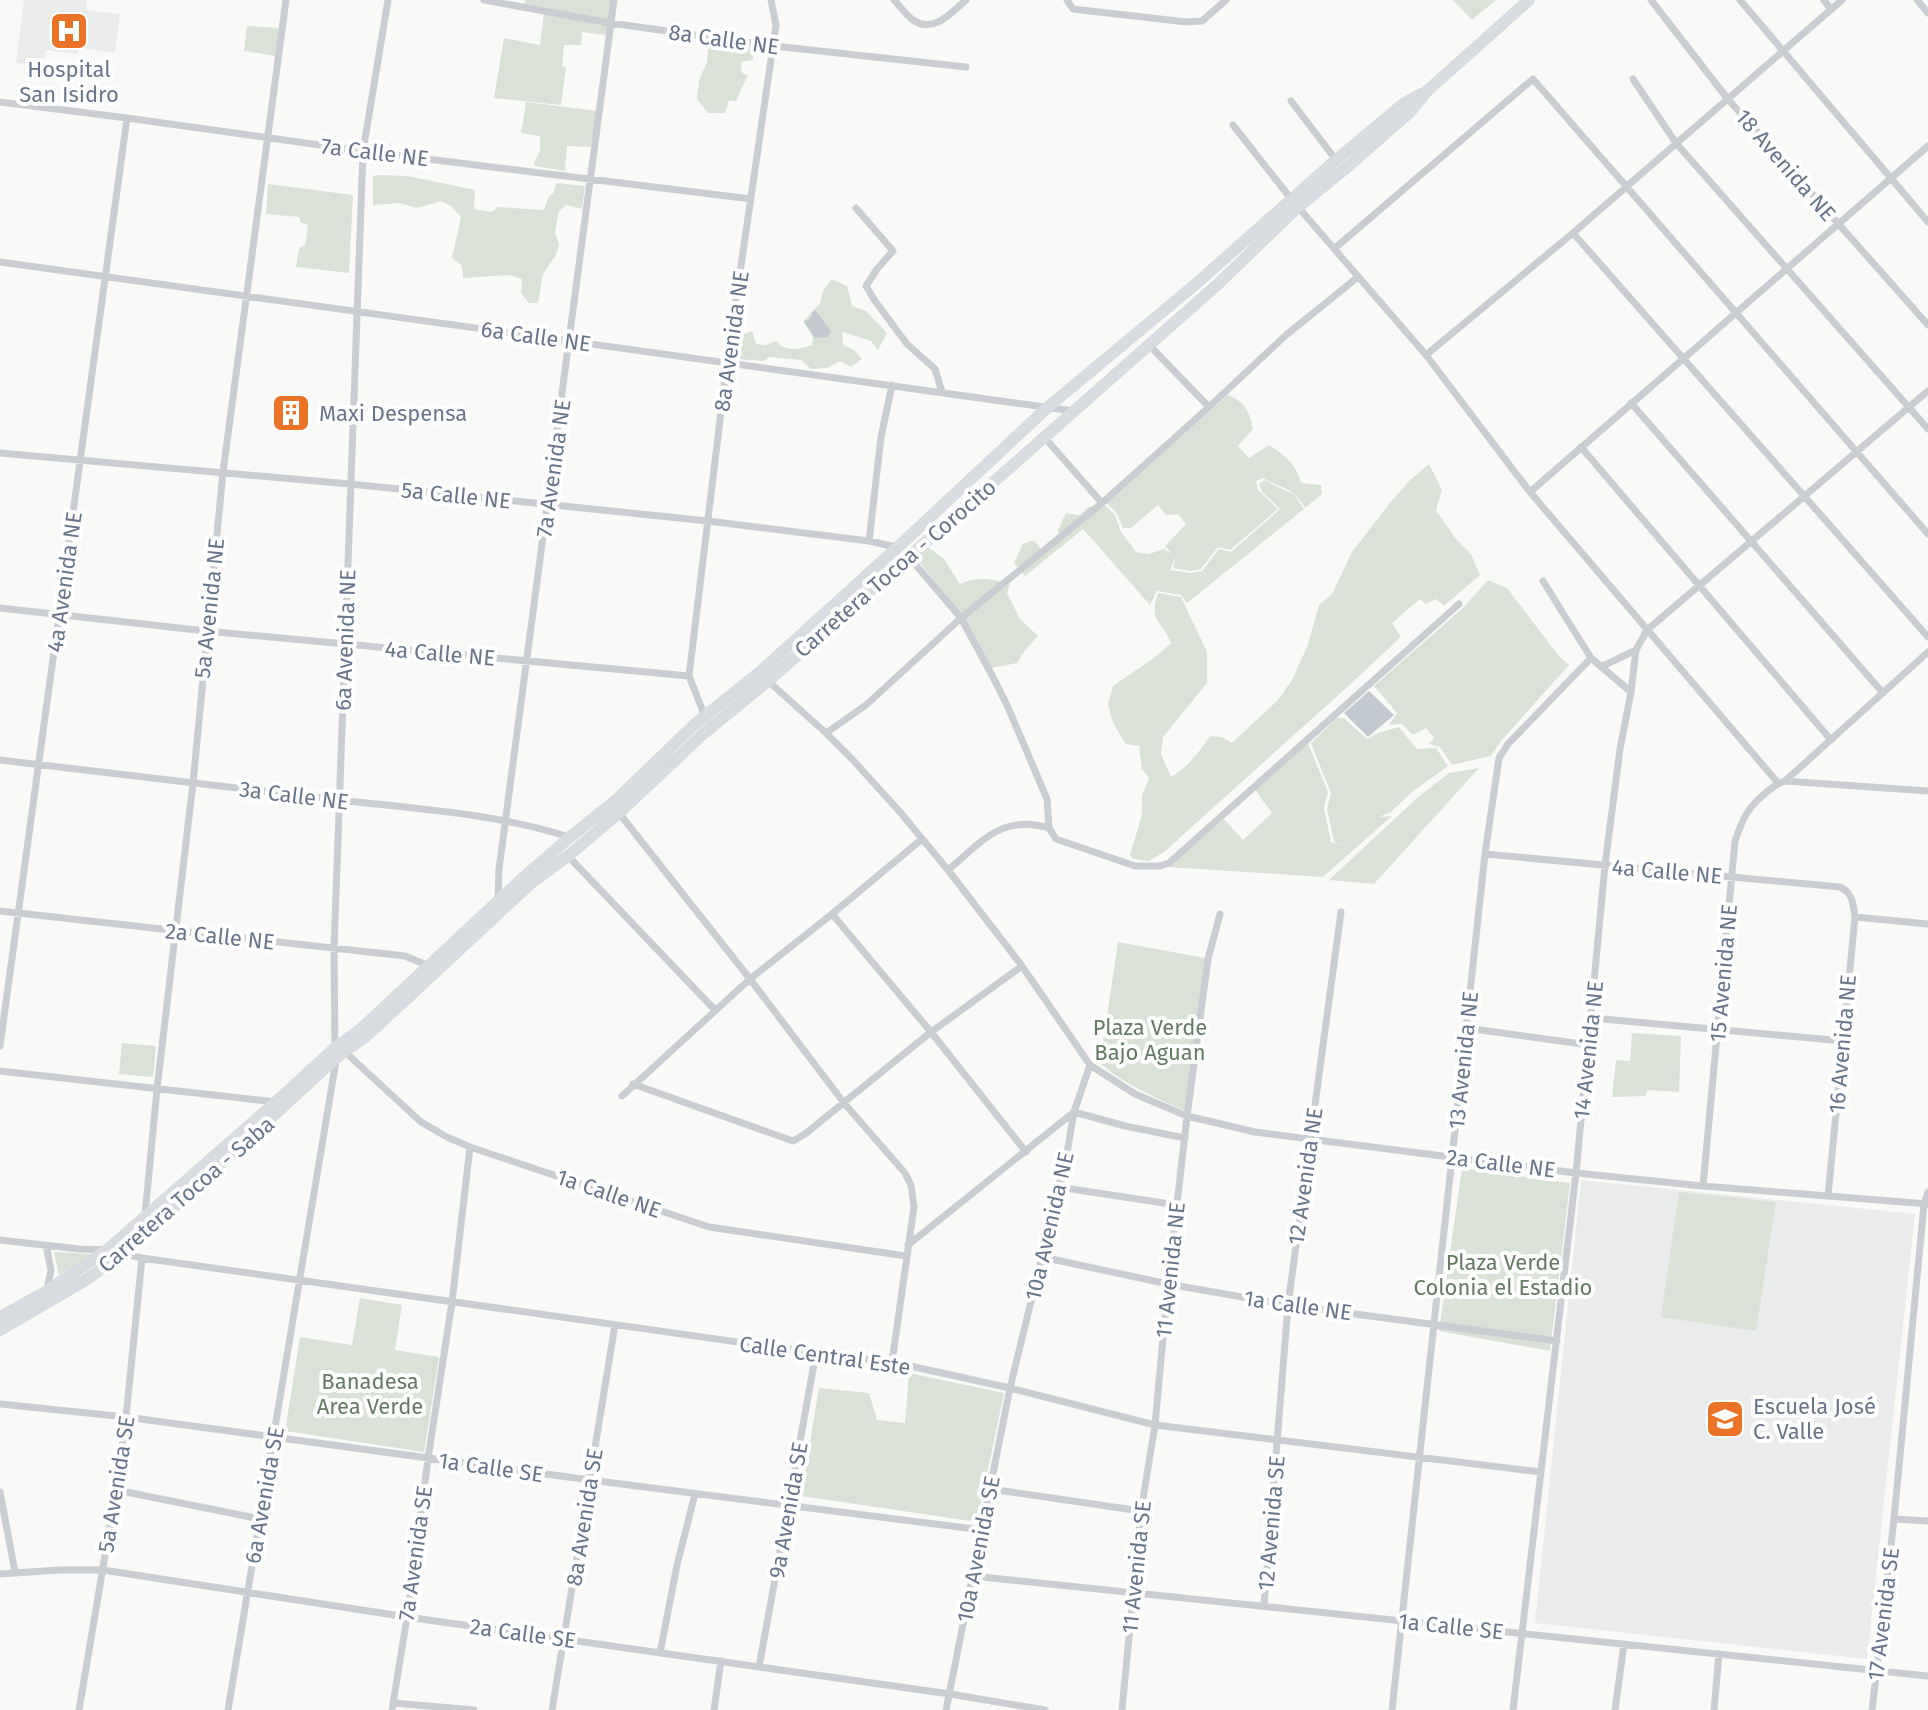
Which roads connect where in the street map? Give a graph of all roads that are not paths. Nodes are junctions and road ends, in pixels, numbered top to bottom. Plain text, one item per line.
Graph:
1 (286, 0) edge
2 (388, 0) edge
3 (484, 0) edge
4 (614, 0) edge
5 (894, 0) edge
6 (966, 0) edge
7 (1067, 0) edge
8 (1226, 0) edge
9 (1529, 0) edge
10 (1651, 0) edge
11 (1740, 0) edge
12 (1824, 0) edge
13 (1842, 0) edge
14 (1917, 0) edge
15 (772, 3) edge
16 (1831, 10) junction
17 (1928, 13) edge
18 (610, 23) junction
19 (774, 46) junction
20 (1783, 51) junction
21 (966, 67) dead end
22 (1633, 79) dead end
23 (1427, 91) junction
24 (1727, 98) junction
25 (1291, 101) dead end
26 (0, 102) edge
27 (127, 118) junction
28 (1233, 125) dead end
29 (267, 139) junction
30 (1676, 143) junction
31 (1928, 146) edge
32 (363, 151) junction
33 (1336, 160) junction
34 (1891, 178) junction
35 (591, 179) junction
36 (1626, 186) junction
37 (751, 199) junction
38 (1295, 203) junction
39 (856, 208) dead end
40 (1928, 222) edge
41 (1838, 224) junction
42 (1573, 233) junction
43 (1335, 248) junction
44 (0, 262) edge
45 (1787, 268) junction
46 (106, 277) junction
47 (1358, 277) junction
48 (247, 296) junction
49 (357, 311) junction
50 (1736, 313) junction
51 (1928, 325) edge
52 (570, 340) junction
53 (1149, 345) junction
54 (1426, 355) junction
55 (1683, 359) junction
56 (727, 362) junction
57 (892, 385) junction
58 (1928, 391) edge
59 (942, 392) junction
60 (1631, 403) junction
61 (1048, 407) junction
62 (1209, 407) junction
63 (1909, 407) junction
64 (1073, 411) junction
65 (1928, 429) edge
66 (1045, 438) junction
67 (1581, 447) junction
68 (1857, 451) junction
69 (0, 453) edge
70 (81, 460) junction
71 (223, 472) junction
72 (350, 484) junction
73 (1530, 492) junction
74 (1804, 496) junction
75 (1102, 503) junction
76 (548, 505) junction
77 (708, 521) junction
78 (1928, 534) edge
79 (869, 541) junction
80 (1752, 542) junction
81 (903, 551) junction
82 (1543, 581) dead end
83 (1699, 586) junction
84 (1459, 604) dead end
85 (0, 608) edge
86 (60, 615) junction
87 (961, 618) junction
88 (1647, 630) junction
89 (206, 631) junction
90 (1928, 637) edge
91 (345, 644) junction
92 (1636, 650) junction
93 (1928, 652) edge
94 (1591, 658) junction
95 (526, 661) junction
96 (1601, 667) junction
97 (689, 676) junction
98 (764, 676) junction
99 (1631, 692) junction
100 (1883, 693) junction
101 (708, 721) junction
102 (826, 733) junction
103 (1831, 740) junction
104 (0, 760) edge
105 (39, 765) junction
106 (1782, 782) junction
107 (193, 783) junction
108 (1928, 791) edge
109 (340, 801) junction
110 (619, 813) junction
111 (506, 820) junction
112 (1049, 828) junction
113 (570, 837) junction
114 (922, 839) junction
115 (584, 843) junction
116 (1485, 854) junction
117 (568, 856) junction
118 (1605, 865) junction
119 (948, 870) junction
120 (1731, 877) junction
121 (1848, 893) joint
122 (498, 908) junction
123 (0, 911) edge
124 (1341, 912) dead end
125 (18, 913) junction
126 (832, 914) junction
127 (1220, 914) dead end
128 (1855, 917) junction
129 (1928, 924) edge
130 (175, 931) junction
131 (334, 949) junction
132 (1022, 966) junction
133 (432, 968) junction
134 (750, 979) junction
135 (715, 1010) junction
136 (1592, 1018) junction
137 (1466, 1028) junction
138 (1718, 1030) junction
139 (931, 1032) junction
140 (356, 1037) joint
141 (1843, 1041) junction
142 (1589, 1045) junction
143 (0, 1046) edge
144 (339, 1053) junction
145 (1090, 1065) junction
146 (0, 1071) edge
147 (633, 1084) junction
148 (157, 1089) junction
149 (622, 1096) dead end
150 (844, 1103) junction
151 (281, 1104) junction
152 (1074, 1112) junction
153 (1187, 1116) junction
154 (1185, 1138) junction
155 (1310, 1139) junction
156 (470, 1147) junction
157 (1026, 1152) junction
158 (1452, 1157) junction
159 (1576, 1173) junction
160 (1703, 1186) junction
161 (1058, 1187) junction
162 (1928, 1192) edge
163 (1828, 1196) junction
164 (1926, 1204) edge
165 (1177, 1205) junction
166 (145, 1217) junction
167 (0, 1240) edge
168 (908, 1245) junction
169 (46, 1246) junction
170 (107, 1250) junction
171 (123, 1254) junction
172 (906, 1256) junction
173 (1042, 1257) junction
174 (142, 1258) junction
175 (299, 1280) junction
176 (1168, 1284) junction
177 (47, 1291) junction
178 (452, 1302) junction
179 (1288, 1305) junction
180 (0, 1317) edge
181 (1434, 1324) junction
182 (615, 1325) junction
183 (0, 1330) edge
184 (1557, 1341) junction
185 (816, 1353) junction
186 (892, 1362) junction
187 (1010, 1388) junction
188 (0, 1404) edge
189 (126, 1417) junction
190 (1155, 1425) junction
191 (273, 1438) junction
192 (1278, 1440) junction
193 (1419, 1457) junction
194 (428, 1459) junction
195 (1541, 1472) junction
196 (590, 1480) junction
197 (990, 1489) junction
198 (116, 1490) junction
199 (0, 1492) edge
200 (695, 1494) junction
201 (790, 1505) junction
202 (1141, 1511) junction
203 (260, 1519) junction
204 (1894, 1519) junction
205 (1928, 1521) edge
206 (982, 1530) junction
207 (103, 1570) junction
208 (15, 1572) junction
209 (0, 1574) edge
210 (973, 1576) junction
211 (247, 1591) junction
212 (1133, 1593) junction
213 (1264, 1606) junction
214 (407, 1617) junction
215 (1402, 1621) junction
216 (1522, 1634) junction
217 (564, 1639) junction
218 (1624, 1644) junction
219 (660, 1653) junction
220 (1719, 1654) junction
221 (721, 1661) junction
222 (759, 1667) junction
223 (1876, 1671) junction
224 (1928, 1676) edge
225 (950, 1694) junction
226 (393, 1707) edge
227 (79, 1710) edge
228 (228, 1710) edge
229 (474, 1710) edge
230 (552, 1710) edge
231 (714, 1710) edge
232 (946, 1710) edge
233 (1045, 1710) edge
234 (1122, 1710) edge
235 (1392, 1710) edge
236 (1513, 1710) edge
237 (1615, 1710) edge
238 (1714, 1710) edge
239 (1872, 1710) edge

1 - 29 street, 5a Avenida NE
2 - 32 street, 6a Avenida NE
3 - 18 street, 8a Calle NE
4 - 18 street, 7a Avenida NE
5 - 6 street
7 - 8 street
9 - 23 main road, Carretera Tocoa - Corocito
10 - 24 street, 18 Avenida NE
11 - 20 street
12 - 16 street
13 - 16 street
14 - 17 street
15 - 19 street, 8a Avenida NE
16 - 20 street
18 - 19 street, 8a Calle NE
18 - 35 street, 7a Avenida NE
19 - 21 street, 8a Calle NE
19 - 37 street, 8a Avenida NE
20 - 24 street
20 - 34 street
22 - 30 street
23 - 33 main road, Carretera Tocoa - Corocito
23 - 38 main road, Carretera Tocoa - Corocito
24 - 30 street
24 - 41 street, 18 Avenida NE
25 - 33 street
26 - 27 street, 7a Calle NE
27 - 29 street, 7a Calle NE
27 - 46 street, 4a Avenida NE
28 - 38 street
29 - 32 street, 7a Calle NE
29 - 48 street, 5a Avenida NE
30 - 36 street
30 - 45 street
31 - 34 street
32 - 35 street, 7a Calle NE
32 - 49 street, 6a Avenida NE
33 - 38 main road, Carretera Tocoa - Corocito
34 - 40 street
34 - 41 street
35 - 37 street, 7a Calle NE
35 - 52 street, 7a Avenida NE
36 - 42 street
36 - 43 street
36 - 50 street
37 - 56 street, 8a Avenida NE
38 - 43 street
38 - 53 main road, Carretera Tocoa - Corocito
38 - 61 main road, Carretera Tocoa - Corocito
39 - 59 street
41 - 45 street
41 - 51 street, 18 Avenida NE
42 - 54 street
42 - 55 street
43 - 47 street
44 - 46 street, 6a Calle NE
45 - 50 street
45 - 63 street
46 - 48 street, 6a Calle NE
46 - 70 street, 4a Avenida NE
47 - 54 street
47 - 62 street
48 - 49 street, 6a Calle NE
48 - 71 street, 5a Avenida NE
49 - 52 street, 6a Calle NE
49 - 72 street, 6a Avenida NE
50 - 55 street
50 - 68 street
52 - 56 street, 6a Calle NE
52 - 76 street, 7a Avenida NE
53 - 62 street
53 - 64 main road, Carretera Tocoa - Corocito
54 - 73 street
55 - 60 street
55 - 74 street
56 - 57 street, 6a Calle NE
56 - 77 street, 8a Avenida NE
57 - 59 street, 6a Calle NE
57 - 79 street
58 - 63 street
59 - 61 street, 6a Calle NE
60 - 67 street
60 - 80 street
61 - 64 street, 6a Calle NE
61 - 81 main road, Carretera Tocoa - Corocito
62 - 75 street
63 - 65 street
63 - 68 street
64 - 66 main road, Carretera Tocoa - Corocito
66 - 75 street
66 - 81 main road, Carretera Tocoa - Corocito
67 - 73 street
67 - 83 street
68 - 74 street
68 - 78 street
69 - 70 street, 5a Calle NE
70 - 71 street, 5a Calle NE
70 - 86 street, 4a Avenida NE
71 - 72 street, 5a Calle NE
71 - 89 street, 5a Avenida NE
72 - 76 street, 5a Calle NE
72 - 91 street, 6a Avenida NE
73 - 88 street
74 - 80 street
74 - 90 street
75 - 87 street
76 - 77 street, 5a Calle NE
76 - 95 street, 7a Avenida NE
77 - 79 street, 5a Calle NE
77 - 97 street, 8a Avenida NE
79 - 81 street, 5a Calle NE
80 - 83 street
80 - 100 street
81 - 87 street
81 - 98 main road, Carretera Tocoa - Corocito
82 - 94 street
83 - 88 street
83 - 103 street
84 - 112 street
85 - 86 street, 4a Calle NE
86 - 89 street, 4a Calle NE
86 - 105 street, 4a Avenida NE
87 - 102 street
87 - 112 street
88 - 92 street, 14 Avenida NE
88 - 106 street
89 - 91 street, 4a Calle NE
89 - 107 street, 5a Avenida NE
91 - 95 street, 4a Calle NE
91 - 109 street, 6a Avenida NE
92 - 96 street
92 - 99 street, 14 Avenida NE
93 - 100 street, 15 Avenida NE
94 - 96 street
94 - 116 street, 13 Avenida NE
95 - 97 street, 4a Calle NE
95 - 111 street, 7a Avenida NE
96 - 99 street
97 - 101 street
98 - 101 main road, Carretera Tocoa - Corocito
98 - 102 street
99 - 118 street, 14 Avenida NE
100 - 103 street, 15 Avenida NE
101 - 110 main road, Carretera Tocoa - Corocito
101 - 113 main road, Carretera Tocoa - Corocito
102 - 114 street
103 - 106 street, 15 Avenida NE
104 - 105 street, 3a Calle NE
105 - 107 street, 3a Calle NE
105 - 125 street, 4a Avenida NE
106 - 108 street
106 - 120 street, 15 Avenida NE
107 - 109 street, 3a Calle NE
107 - 130 street, 5a Avenida NE
109 - 111 street, 3a Calle NE
109 - 131 street, 6a Avenida NE
110 - 115 main road, Carretera Tocoa - Corocito
110 - 134 street
111 - 113 street, 3a Calle NE
111 - 122 street, 7a Avenida NE
112 - 119 street
113 - 115 street, 3a Calle NE
113 - 122 main road, Carretera Tocoa - Corocito
114 - 119 street
114 - 126 street
115 - 117 main road, Carretera Tocoa - Corocito
116 - 118 street, 4a Calle NE
116 - 137 street, 13 Avenida NE
117 - 122 main road, Carretera Tocoa - Corocito
117 - 135 street
118 - 120 street, 4a Calle NE
118 - 136 street, 14 Avenida NE
119 - 132 street
120 - 121 street, 4a Calle NE
120 - 138 street, 15 Avenida NE
121 - 128 street, 16 Avenida NE
122 - 133 main road, Carretera Tocoa - Corocito
123 - 125 street, 2a Calle NE
124 - 155 street, 12 Avenida NE
125 - 130 street, 2a Calle NE
125 - 143 street, 4a Avenida NE
126 - 134 street
126 - 139 street
127 - 153 street, 11 Avenida NE
128 - 129 street
128 - 141 street, 16 Avenida NE
130 - 131 street, 2a Calle NE
130 - 148 street, 5a Avenida NE
131 - 133 street, 2a Calle NE
131 - 144 street, 6a Avenida NE
132 - 139 street
132 - 145 street
133 - 140 main road, Carretera Tocoa - Corocito
134 - 135 street
134 - 150 street
135 - 147 street
136 - 138 street
136 - 142 street, 14 Avenida NE
137 - 142 street
137 - 158 street, 13 Avenida NE
138 - 141 street
138 - 160 street, 15 Avenida NE
139 - 150 street
139 - 157 street
140 - 144 main road, Carretera Tocoa - Saba
141 - 163 street, 16 Avenida NE
142 - 159 street, 14 Avenida NE
144 - 151 main road, Carretera Tocoa - Saba
144 - 156 street, 1a Calle NE
144 - 175 street, 6a Avenida NE
145 - 152 street, 10a Avenida NE
145 - 153 street, 2a Calle NE
146 - 148 street
147 - 149 street
147 - 150 street
148 - 151 street
148 - 166 street, 5a Avenida NE
150 - 168 street
151 - 166 main road, Carretera Tocoa - Saba
151 - 171 main road, Carretera Tocoa - Saba
152 - 154 street
152 - 157 street
152 - 161 street, 10a Avenida NE
153 - 154 street, 11 Avenida NE
153 - 155 street, 2a Calle NE
154 - 165 street, 11 Avenida NE
155 - 158 street, 2a Calle NE
155 - 179 street, 12 Avenida NE
156 - 172 street, 1a Calle NE
156 - 178 street
157 - 168 street
158 - 159 street, 2a Calle NE
158 - 181 street, 13 Avenida NE
159 - 160 street, 2a Calle NE
159 - 184 street, 14 Avenida NE
160 - 163 street, 2a Calle NE
161 - 165 street
161 - 173 street, 10a Avenida NE
162 - 164 street, 17 Avenida SE
163 - 164 street, 2a Calle NE
164 - 204 street, 17 Avenida SE
165 - 176 street, 11 Avenida NE
166 - 170 main road, Carretera Tocoa - Saba
167 - 169 street, Calle Central Este
168 - 172 street
169 - 170 street, Calle Central Este
169 - 177 street
170 - 171 street, Calle Central Este
170 - 177 main road, Carretera Tocoa - Saba
171 - 174 street, Calle Central Este
171 - 183 main road, Carretera Tocoa - Saba
172 - 186 street
173 - 176 street, 1a Calle NE
173 - 187 street, 10a Avenida NE
174 - 175 street, Calle Central Este
174 - 189 street, 5a Avenida SE
175 - 178 street, Calle Central Este
175 - 191 street, 6a Avenida SE
176 - 179 street, 1a Calle NE
176 - 190 street, 11 Avenida NE
177 - 180 main road, Carretera Tocoa - Saba
178 - 182 street, Calle Central Este
178 - 194 street, 7a Avenida SE
179 - 181 street, 1a Calle NE
179 - 192 street, 12 Avenida NE
181 - 184 street, 1a Calle NE
181 - 193 street, 13 Avenida NE
182 - 185 street, Calle Central Este
182 - 196 street, 8a Avenida SE
184 - 195 street, 14 Avenida NE
185 - 186 street, Calle Central Este
185 - 201 street, 9a Avenida SE
186 - 187 street, Calle Central Este
187 - 190 street, Calle Central Este
187 - 197 street, 10a Avenida SE
188 - 189 street, 1a Calle SE
189 - 191 street, 1a Calle SE
189 - 198 street, 5a Avenida SE
190 - 192 street, Calle Central Este
190 - 202 street, 11 Avenida SE
191 - 194 street, 1a Calle SE
191 - 203 street, 6a Avenida SE
192 - 193 street, Calle Central Este
192 - 213 street, 12 Avenida SE
193 - 195 street, Calle Central Este
193 - 215 street, 13 Avenida NE
194 - 196 street, 1a Calle SE
194 - 214 street, 7a Avenida SE
195 - 216 street, 14 Avenida NE
196 - 200 street, 1a Calle SE
196 - 217 street, 8a Avenida SE
197 - 202 street
197 - 206 street, 10a Avenida SE
198 - 203 street
198 - 207 street, 5a Avenida SE
199 - 208 street
200 - 201 street, 1a Calle SE
200 - 219 street
201 - 206 street, 1a Calle SE
201 - 222 street, 9a Avenida SE
202 - 212 street, 11 Avenida SE
203 - 211 street, 6a Avenida SE
204 - 205 street
204 - 223 street, 17 Avenida SE
206 - 210 street, 10a Avenida SE
207 - 208 street, 2a Calle SE
207 - 211 street, 2a Calle SE
207 - 227 street, 5a Avenida SE
208 - 209 street, 2a Calle SE
210 - 212 street, 1a Calle SE
210 - 225 street, 10a Avenida SE
211 - 214 street, 2a Calle SE
211 - 228 street, 6a Avenida SE
212 - 213 street, 1a Calle SE
212 - 234 street, 11 Avenida SE
213 - 215 street, 1a Calle SE
214 - 217 street, 2a Calle SE
214 - 226 street, 7a Avenida SE
215 - 216 street, 1a Calle SE
215 - 235 street, 13 Avenida NE
216 - 218 street, 1a Calle SE
216 - 236 street, 14 Avenida NE
217 - 219 street, 2a Calle SE
217 - 230 street, 8a Avenida SE
218 - 220 street, 1a Calle SE
218 - 237 street
219 - 221 street, 2a Calle SE
220 - 223 street, 1a Calle SE
220 - 238 street
221 - 222 street, 2a Calle SE
221 - 231 street
222 - 225 street, 2a Calle SE
223 - 224 street, 1a Calle SE
223 - 239 street, 17 Avenida SE
225 - 232 street, 10a Avenida SE
225 - 233 street, 2a Calle SE
226 - 229 street

